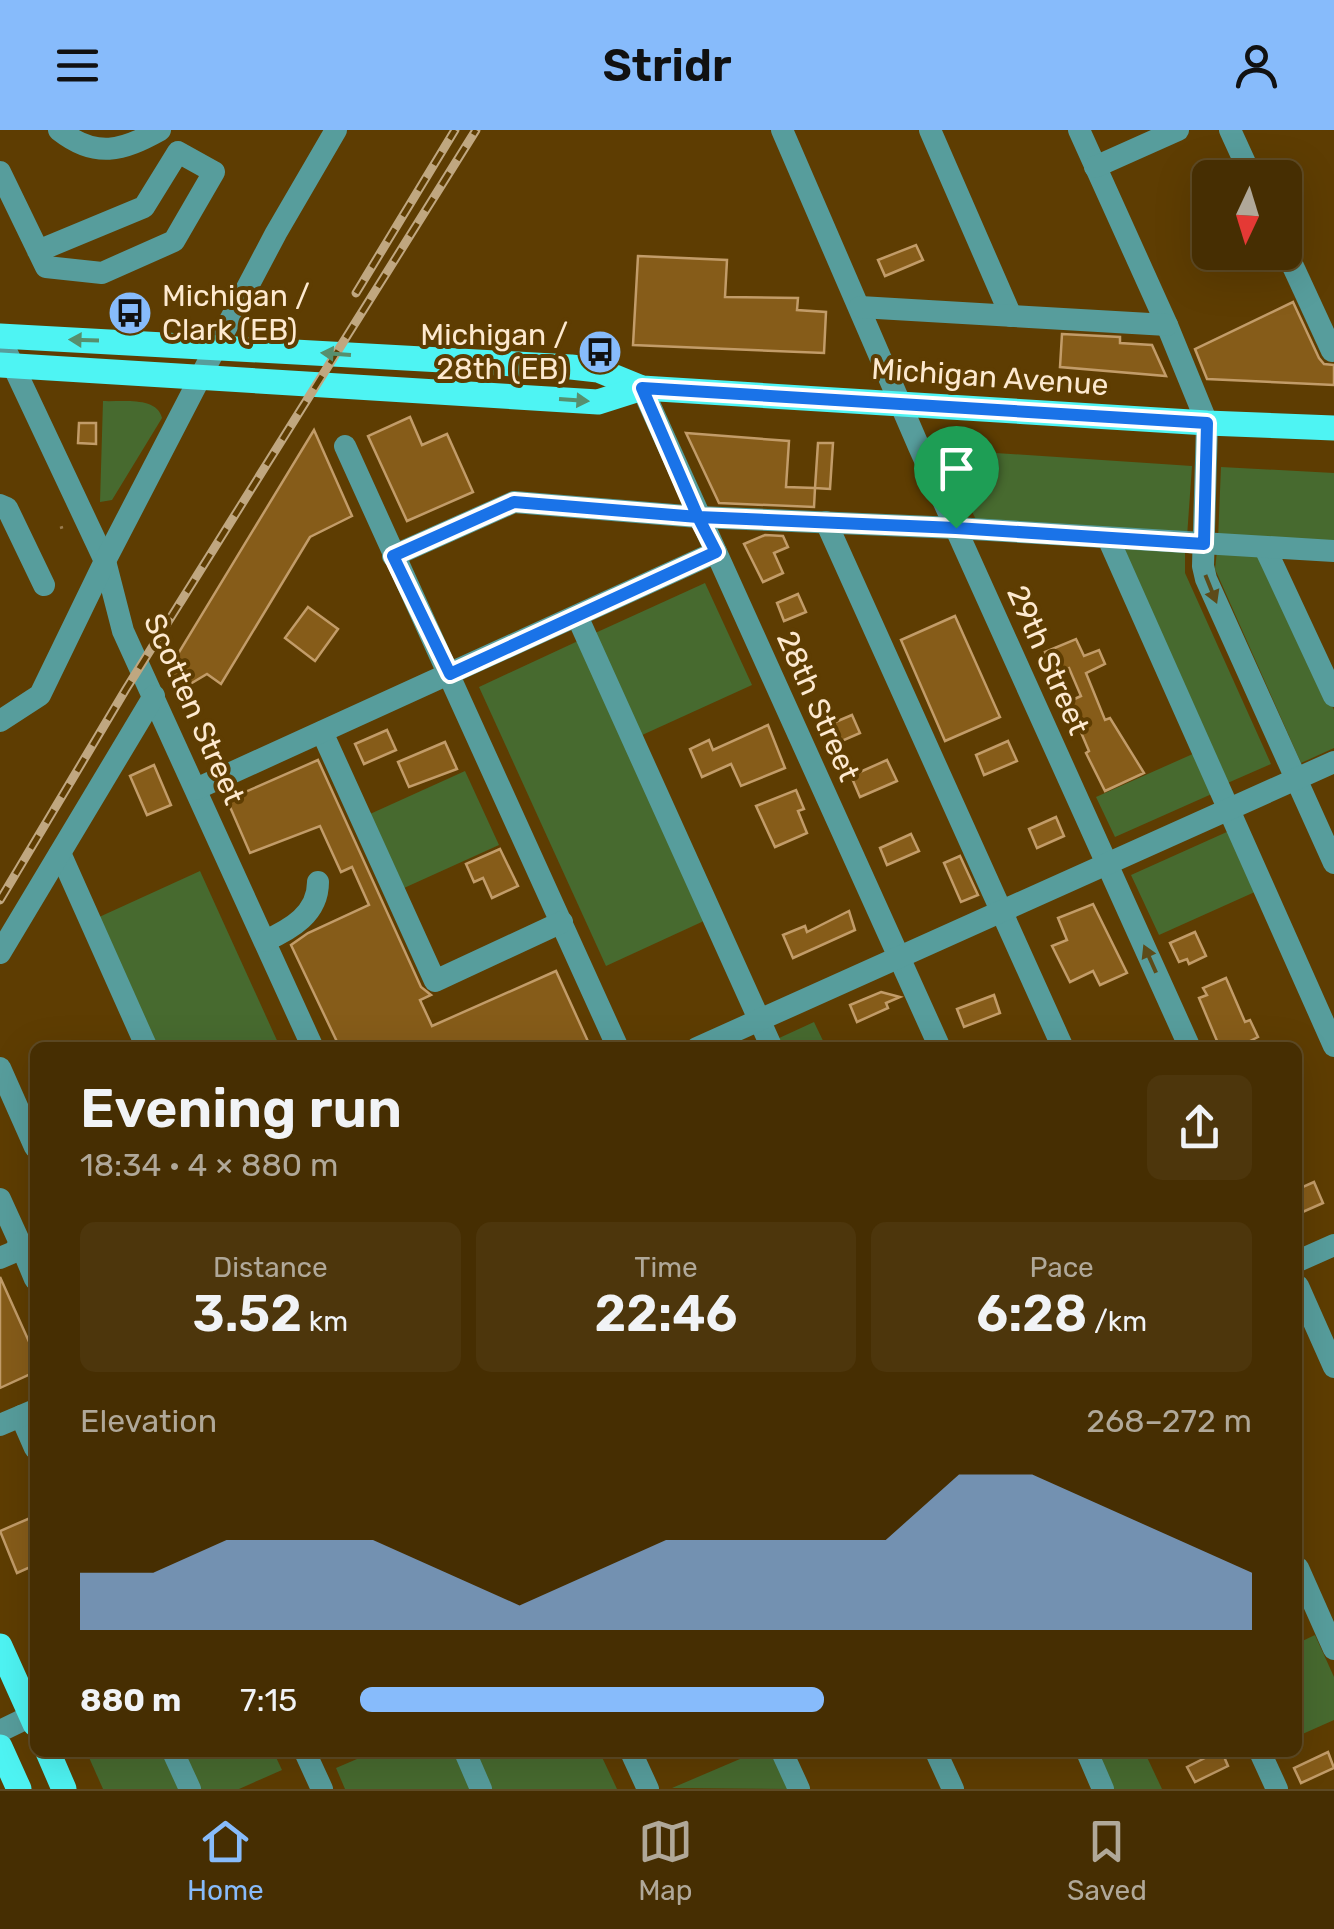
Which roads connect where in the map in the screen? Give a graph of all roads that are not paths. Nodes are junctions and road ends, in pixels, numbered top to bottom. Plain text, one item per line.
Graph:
1 (59, 130) edge
2 (160, 130) edge
3 (336, 130) edge
4 (782, 130) edge
5 (930, 130) edge
6 (1079, 130) edge
7 (1178, 130) edge
8 (1230, 130) edge
9 (1244, 160) edge
10 (1096, 167) junction
11 (0, 172) edge
12 (38, 251) junction
13 (1295, 270) edge
14 (860, 307) junction
15 (1011, 316) junction
16 (1167, 325) junction
17 (0, 337) edge
18 (217, 345) junction
19 (1332, 351) edge
20 (0, 365) edge
21 (202, 376) junction
22 (642, 388) junction
23 (901, 404) junction
24 (1207, 423) junction
25 (1334, 428) edge
26 (344, 446) dead end
27 (2, 508) edge
28 (698, 517) junction
29 (826, 522) junction
30 (956, 528) junction
31 (1108, 538) junction
32 (1204, 544) junction
33 (1266, 548) junction
34 (1334, 551) edge
35 (716, 552) junction
36 (393, 556) junction
37 (105, 561) junction
38 (44, 586) dead end
39 (577, 616) junction
40 (450, 674) junction
41 (154, 696) junction
42 (1334, 696) edge
43 (2, 714) edge
44 (322, 732) junction
45 (1334, 762) edge
46 (1296, 779) junction
47 (196, 789) junction
48 (1227, 809) junction
49 (60, 854) junction
50 (1106, 863) junction
51 (1334, 863) edge
52 (318, 882) dead end
53 (1000, 911) junction
54 (562, 922) junction
55 (265, 941) junction
56 (0, 953) edge
57 (899, 957) junction
58 (759, 1020) junction
59 (144, 1042) edge
60 (310, 1042) edge
61 (615, 1042) edge
62 (710, 1042) edge
63 (769, 1042) edge
64 (937, 1042) edge
65 (1059, 1042) edge
66 (1187, 1042) edge
67 (1334, 1046) edge
68 (2, 1078) edge
69 (30, 1137) edge
70 (0, 1200) edge
71 (20, 1242) junction
72 (1334, 1244) edge
73 (0, 1258) edge
74 (1302, 1259) edge
75 (30, 1267) edge
76 (1302, 1295) edge
77 (1333, 1362) edge
78 (1302, 1577) edge
79 (0, 1646) edge
80 (1334, 1649) edge
81 (30, 1713) edge
82 (30, 1721) edge
83 (0, 1730) edge
84 (0, 1747) edge
85 (50, 1757) edge
86 (175, 1757) edge
87 (307, 1757) edge
88 (467, 1757) edge
89 (633, 1757) edge
90 (784, 1757) edge
91 (938, 1757) edge
92 (1089, 1757) edge
93 (1262, 1757) edge
94 (19, 1789) edge
95 (64, 1789) edge
96 (190, 1789) edge
97 (322, 1789) edge
98 (481, 1789) edge
99 (648, 1789) edge
100 (799, 1789) edge
101 (953, 1789) edge
102 (1103, 1789) edge
103 (1277, 1789) edge

1 - 2 street
3 - 18 street
4 - 14 street, 29th Street
5 - 15 street
6 - 10 street
7 - 10 street
8 - 9 street
10 - 16 street
11 - 12 street
12 - 12 street
13 - 19 street
14 - 15 street
14 - 23 street, 29th Street
15 - 16 street
16 - 24 street
18 -> 17 main road, Michigan Avenue
17 - 37 street, Scotten Street
18 - 21 street
22 -> 18 main road, Michigan Avenue
20 - 21 main road, Michigan Avenue
21 -> 22 main road, Michigan Avenue
21 - 37 street
22 - 23 main road, Michigan Avenue
22 - 28 street, 28th Street
23 - 24 main road, Michigan Avenue
23 - 30 street, 29th Street
24 - 25 main road, Michigan Avenue
24 - 32 street
26 - 36 street
27 - 38 street
28 - 29 street
28 - 35 street, 28th Street
28 - 36 street
29 - 30 street
29 - 53 street
30 - 31 street
30 - 50 street, 29th Street
31 - 32 street
31 - 48 street
32 - 33 street
32 -> 46 street
33 - 34 street
33 - 42 street
35 - 39 street
35 - 57 street, 28th Street
36 - 40 street
37 - 41 street, Scotten Street
37 - 43 street
39 - 40 street
39 - 58 street
40 - 44 street
40 - 54 street
41 - 47 street, Scotten Street
41 - 49 street
44 - 47 street
44 - 54 street
45 - 46 street
46 - 48 street
46 - 51 street
47 - 55 street, Scotten Street
48 - 50 street
48 - 67 street
49 - 56 street
49 - 59 street
50 - 53 street
66 -> 50 street, 29th Street
52 - 55 street
53 - 57 street
53 - 65 street
54 - 61 street
55 - 60 street, Scotten Street
57 - 58 street
57 - 64 street, 28th Street
58 - 62 street
58 - 63 street
68 - 69 street
70 - 71 street
71 - 73 street
71 - 75 street
72 - 74 street
76 - 77 street
78 - 80 street
79 - 81 main road
82 - 83 street
84 - 94 main road
85 - 95 main road
86 - 96 street
87 - 97 street
88 - 98 street
89 - 99 street
90 - 100 street
91 - 101 street
92 - 102 street
93 - 103 street

